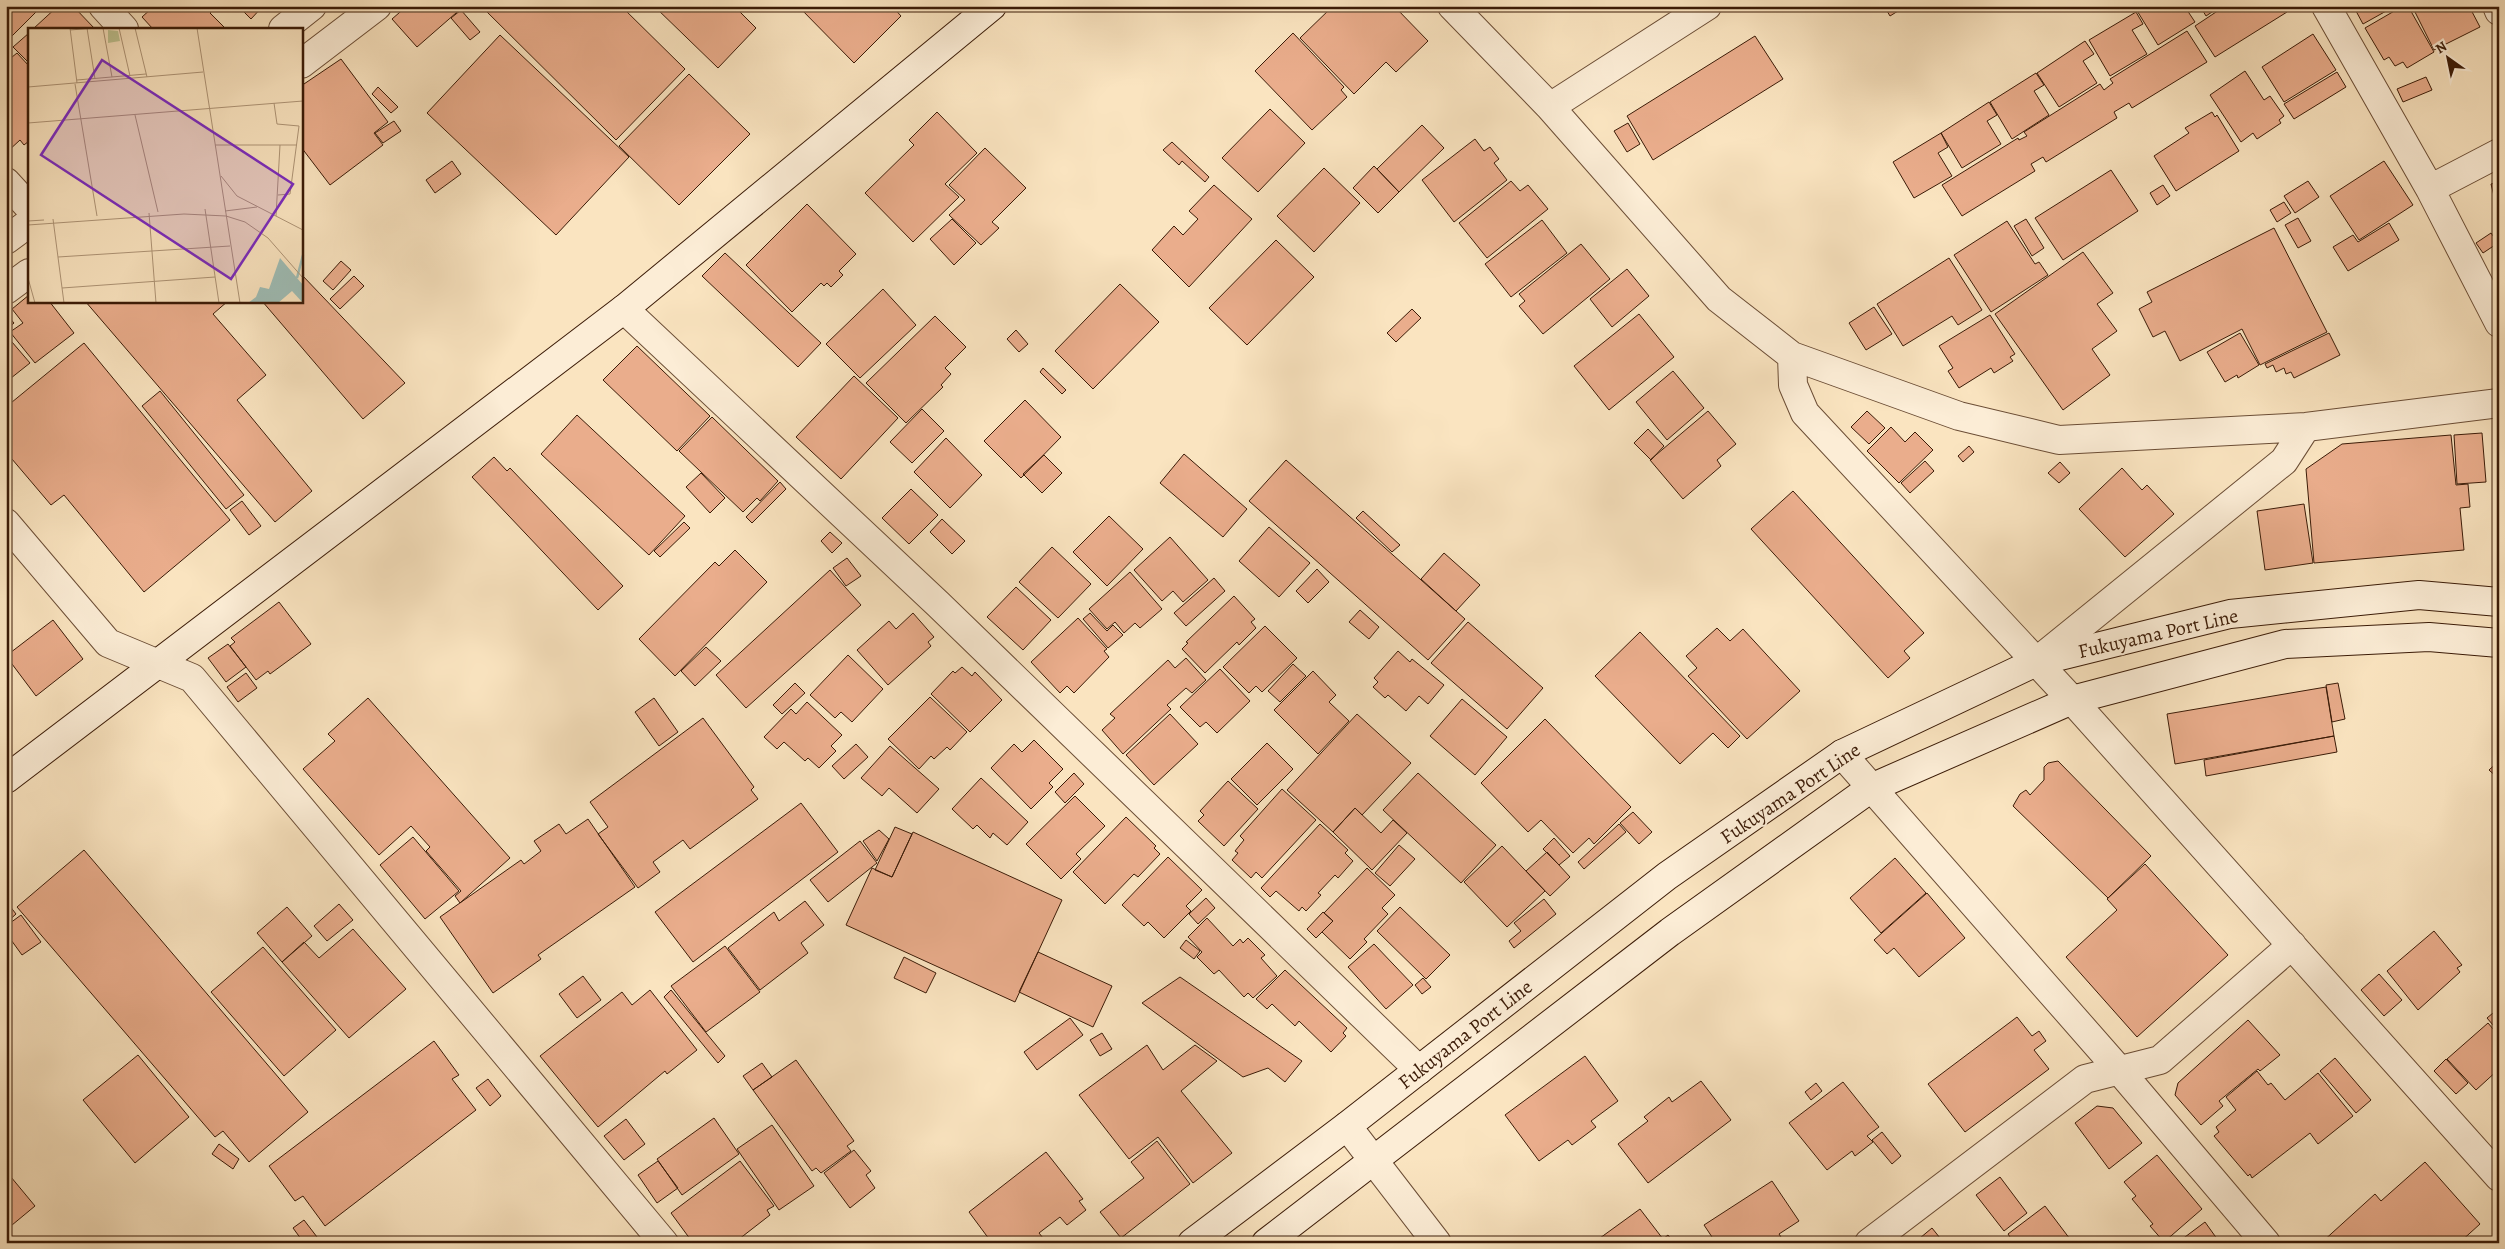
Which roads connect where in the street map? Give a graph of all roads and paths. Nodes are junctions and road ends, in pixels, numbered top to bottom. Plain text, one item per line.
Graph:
1 (103, 6) edge
2 (312, 6) edge
3 (377, 6) edge
4 (992, 6) edge
5 (1452, 6) edge
6 (1707, 6) edge
7 (2326, 6) edge
8 (2497, 6) edge
9 (2499, 11) edge
10 (123, 28) edge
11 (283, 28) edge
12 (302, 63) edge
13 (1550, 107) junction
14 (2499, 153) edge
15 (6, 182) edge
16 (2430, 189) junction
17 (28, 206) edge
18 (28, 224) edge
19 (6, 240) edge
20 (28, 274) edge
21 (6, 290) edge
22 (624, 309) junction
23 (2499, 322) edge
24 (1792, 356) junction
25 (2499, 403) edge
26 (2306, 427) junction
27 (6, 523) edge
28 (2499, 602) edge
29 (2499, 642) edge
30 (2036, 662) junction
31 (156, 664) junction
32 (2072, 700) junction
33 (1842, 754) junction
34 (6, 779) edge
35 (1871, 788) junction
36 (2292, 945) junction
37 (1419, 1070) junction
38 (2120, 1071) junction
39 (1347, 1126) junction
40 (1374, 1162) junction
41 (2499, 1177) edge
42 (664, 1243) edge
43 (1192, 1243) edge
44 (1266, 1243) edge
45 (1437, 1243) edge
46 (1869, 1243) edge
47 (2266, 1243) edge

1 - 10 street
2 - 11 street
3 - 12 street
4 - 22 street
5 - 13 street
6 - 13 street
7 - 16 street
8 - 9 street
13 - 24 street
14 - 16 street
15 - 17 street
16 - 23 street
18 - 19 street
20 - 21 street
22 - 31 street
22 - 37 street
24 - 26 street
24 - 30 street
25 - 26 street
26 - 30 street
27 - 31 street
28 - 30 street, Fukuyama Port Line
29 - 32 street, Fukuyama Port Line
30 - 32 street
30 - 33 street, Fukuyama Port Line
31 - 34 street
31 - 42 street
32 - 35 street, Fukuyama Port Line
32 - 36 street
33 - 35 street
33 - 37 street, Fukuyama Port Line
35 - 38 street
35 - 40 street, Fukuyama Port Line
36 - 38 street
36 - 41 street
37 - 39 street, Fukuyama Port Line
38 - 46 street
38 - 47 street
39 - 40 street
39 - 43 street, Fukuyama Port Line
40 - 44 street, Fukuyama Port Line
40 - 45 street

